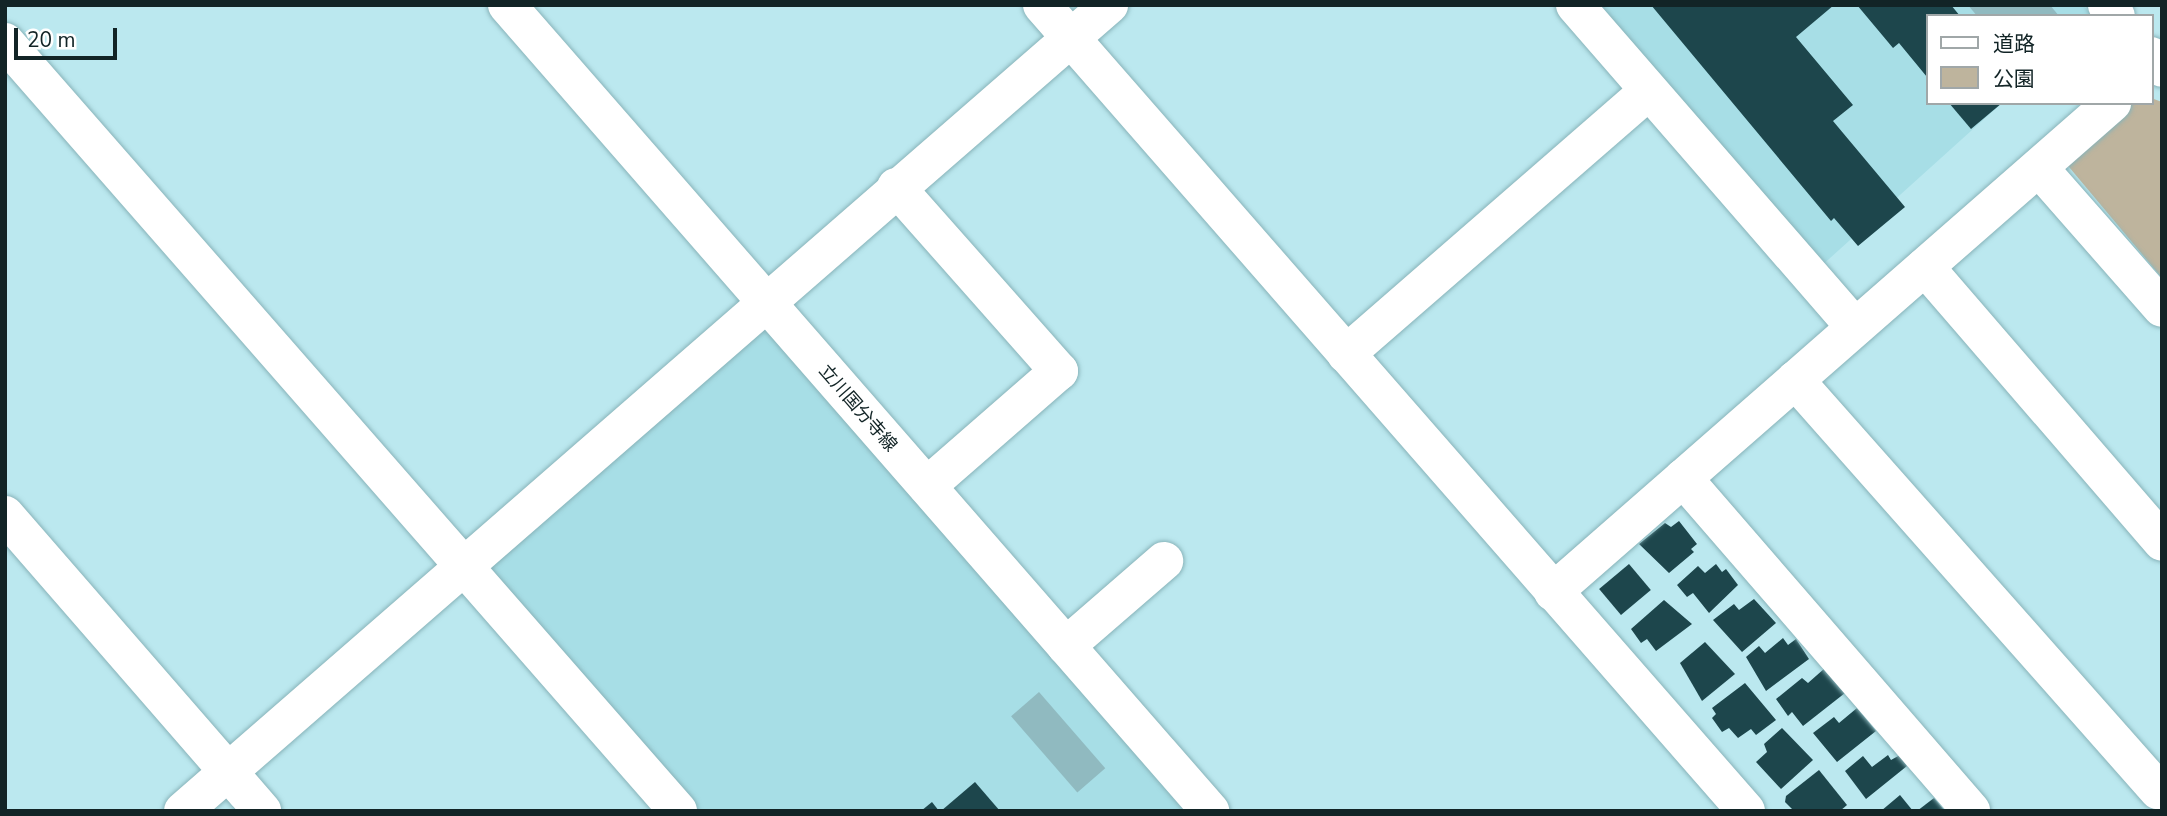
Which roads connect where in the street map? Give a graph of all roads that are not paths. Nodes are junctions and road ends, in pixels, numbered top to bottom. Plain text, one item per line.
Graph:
1 (507, 5) edge
2 (1042, 5) edge
3 (1109, 5) edge
4 (1575, 5) edge
5 (1071, 39) junction
6 (5, 42) edge
7 (1649, 91) junction
8 (2110, 105) edge
9 (2039, 168) junction
10 (896, 187) junction
11 (1925, 267) junction
12 (766, 302) junction
13 (2162, 308) edge
14 (1855, 327) junction
15 (1346, 354) junction
16 (1795, 380) junction
17 (1683, 478) junction
18 (927, 486) junction
19 (5, 515) edge
20 (2162, 542) edge
21 (1164, 561) dead end
22 (463, 568) junction
23 (1553, 592) junction
24 (1066, 646) junction
25 (228, 771) junction
26 (2151, 796) edge
27 (183, 811) edge
28 (262, 811) edge
29 (678, 811) edge
30 (1210, 811) edge
31 (1746, 811) edge
32 (1971, 811) edge

1 - 12 street, 立川国分寺線
2 - 5 street
3 - 5 street
4 - 7 street
5 - 10 street
5 - 15 street
6 - 22 street
7 - 14 street
7 - 15 street
8 - 9 street
9 - 11 street
9 - 13 street
10 - 12 street
10 - 18 street
11 - 14 street
11 - 20 street
12 - 18 street, 立川国分寺線
12 - 22 street
14 - 16 street
15 - 23 street
16 - 17 street
16 - 26 street
17 - 23 street
17 - 32 street
18 - 24 street, 立川国分寺線
19 - 25 street
21 - 24 street
22 - 25 street
22 - 29 street
23 - 31 street
24 - 30 street, 立川国分寺線
25 - 27 street
25 - 28 street

